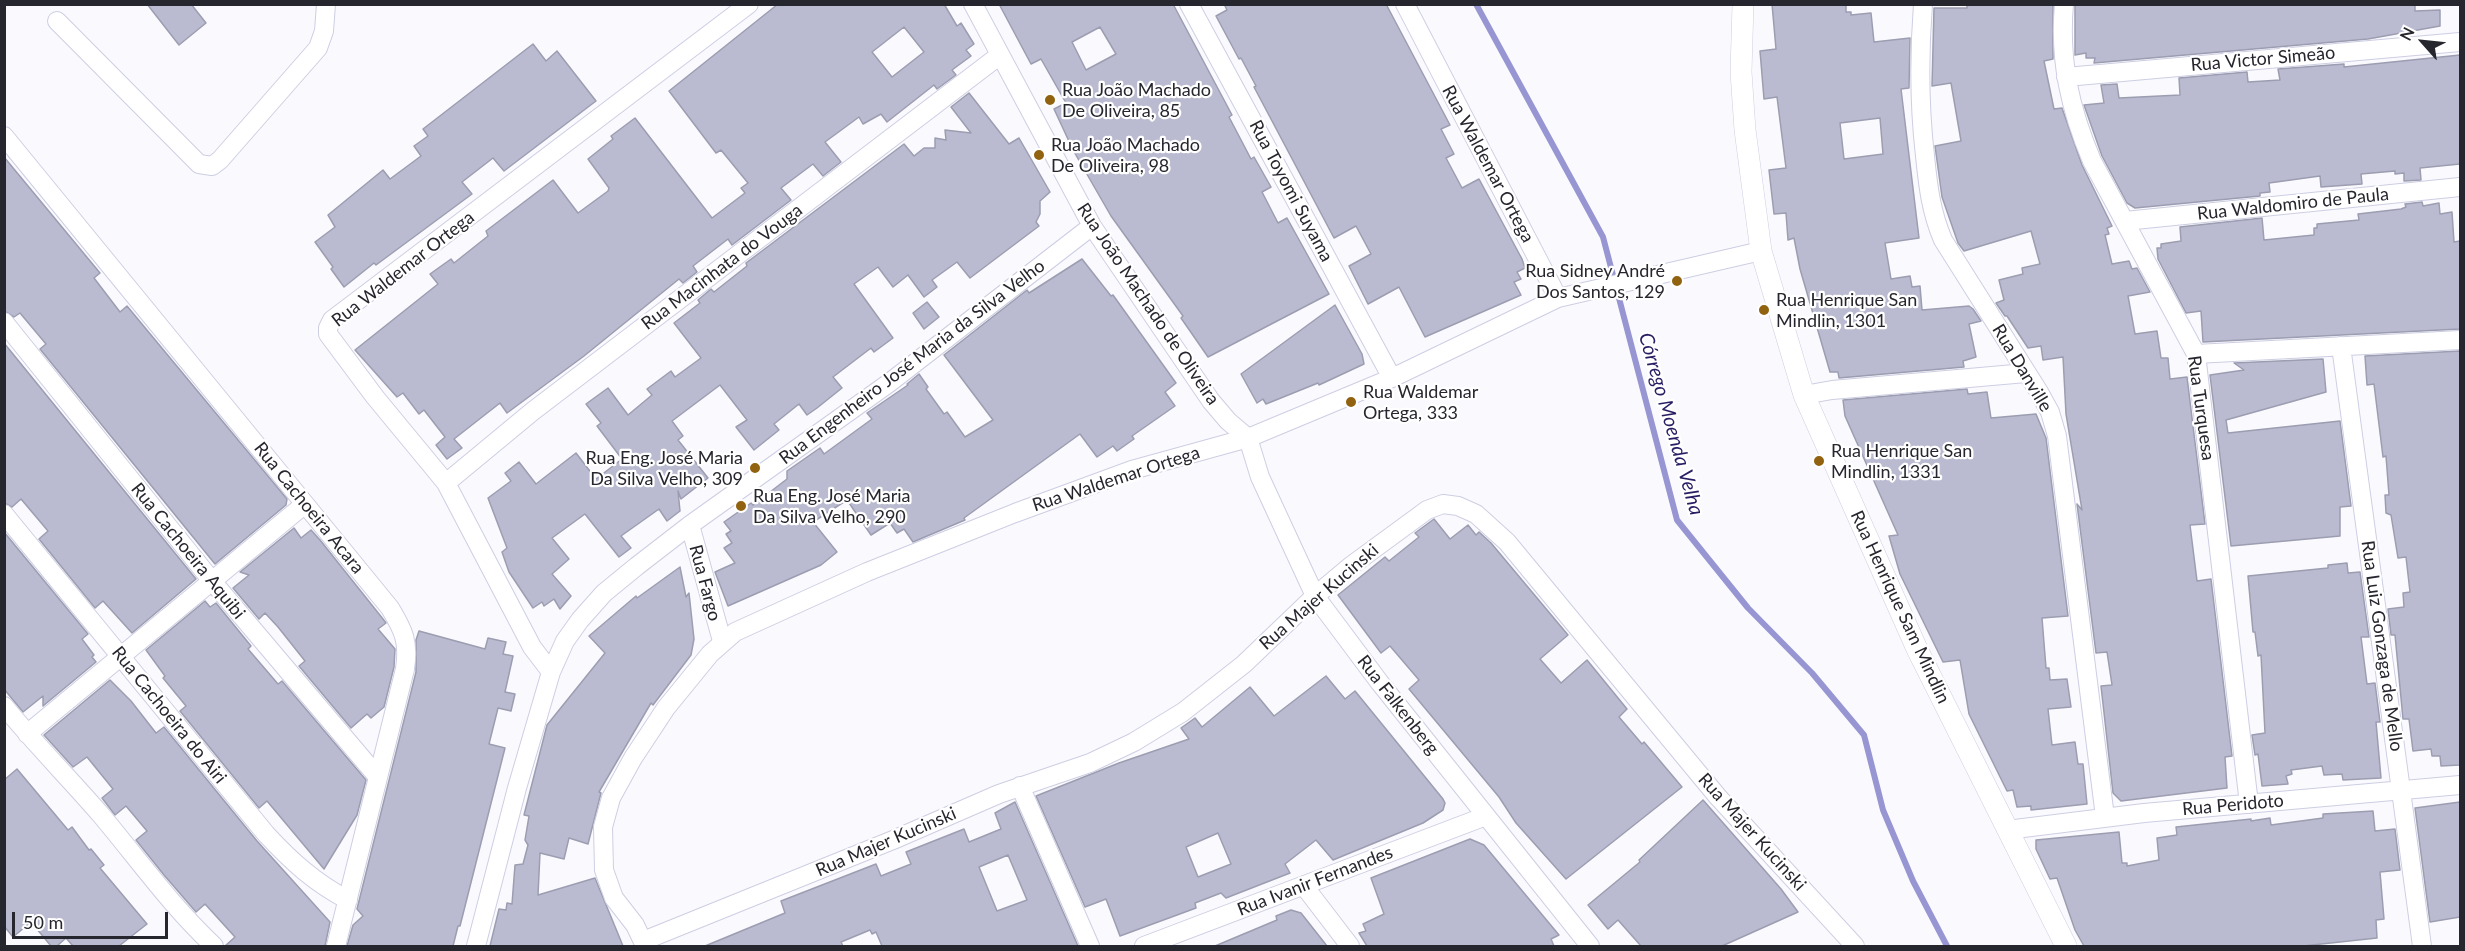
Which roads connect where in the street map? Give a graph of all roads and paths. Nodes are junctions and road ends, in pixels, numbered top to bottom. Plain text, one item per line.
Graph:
1 (326, 4) edge
2 (749, 4) edge
3 (973, 4) edge
4 (1189, 4) edge
5 (1405, 4) edge
6 (1743, 4) edge
7 (1923, 4) edge
8 (2064, 4) edge
9 (57, 21) dead end
10 (2460, 42) edge
11 (1000, 56) junction
12 (2066, 77) junction
13 (4, 136) edge
14 (2460, 187) edge
15 (2125, 221) junction
16 (1092, 226) junction
17 (1761, 251) junction
18 (1558, 298) junction
19 (4, 322) edge
20 (2460, 340) edge
21 (2341, 346) junction
22 (2196, 354) junction
23 (2026, 373) junction
24 (1392, 378) junction
25 (1804, 395) junction
26 (1248, 438) junction
27 (446, 483) junction
28 (306, 504) junction
29 (4, 514) edge
30 (690, 525) junction
31 (212, 581) junction
32 (1315, 596) junction
33 (722, 641) junction
34 (120, 655) junction
35 (551, 672) junction
36 (4, 706) edge
37 (27, 734) junction
38 (377, 776) junction
39 (2460, 785) edge
40 (1020, 786) junction
41 (2401, 790) junction
42 (2249, 804) junction
43 (1486, 816) junction
44 (2105, 817) junction
45 (2007, 830) junction
46 (1304, 886) junction
47 (348, 900) junction
48 (644, 944) edge
49 (214, 946) edge
50 (336, 946) edge
51 (476, 946) edge
52 (1090, 946) edge
53 (1144, 946) edge
54 (1350, 946) edge
55 (1590, 946) edge
56 (1855, 946) edge
57 (2066, 946) edge
58 (2422, 946) edge

1 - 9 street
2 - 27 street, Rua Waldemar Ortega
3 - 11 street, Rua João Machado de Oliveira
4 - 24 street, Rua Toyomi Suyama
5 - 18 street, Rua Waldemar Ortega
6 - 17 street, Rua Henrique Sam Mindlin
7 - 23 street, Rua Danville
8 - 12 street, Rua Turquesa
10 - 12 street, Rua Victor Simeão
11 - 16 street, Rua João Machado de Oliveira
11 - 27 street, Rua Macinhata do Vouga
12 - 15 street, Rua Turquesa
13 - 28 street, Rua Cachoeira Acara
14 - 15 street, Rua Waldomiro de Paula
15 - 22 street, Rua Turquesa
16 - 26 street, Rua João Machado de Oliveira
16 - 30 street, Rua Engenheiro José Maria da Silva Velho
17 - 18 street
17 - 25 street, Rua Henrique Sam Mindlin
18 - 24 street, Rua Waldemar Ortega
19 - 31 street, Rua Cachoeira Aquibi
20 - 21 street
21 - 22 street
21 - 41 street, Rua Luiz Gonzaga de Mello
22 - 42 street, Rua Turquesa
23 - 25 street
23 - 44 street, Rua Danville
24 - 26 street, Rua Waldemar Ortega
25 - 45 street, Rua Henrique Sam Mindlin
26 - 32 street, Rua Falkenberg
26 - 33 street, Rua Waldemar Ortega
27 - 35 street, Rua Waldemar Ortega
28 - 31 street
28 - 38 street, Rua Cachoeira Acara
29 - 34 street, Rua Cachoeira do Airi
30 - 33 street, Rua Fargo
30 - 35 street, Rua Engenheiro José Maria da Silva Velho
31 - 34 street
31 - 38 street, Rua Cachoeira Aquibi
32 - 40 street, Rua Majer Kucinski
32 - 43 street, Rua Falkenberg
32 - 56 street, Rua Majer Kucinski
33 - 48 street, Rua Waldemar Ortega
34 - 37 street
34 - 47 street, Rua Cachoeira do Airi
35 - 51 street, Rua Engenheiro José Maria da Silva Velho
36 - 37 street
37 - 49 street
38 - 47 street, Rua Cachoeira Acara
39 - 41 street, Rua Peridoto
40 - 48 street, Rua Majer Kucinski
40 - 52 street
41 - 42 street, Rua Peridoto
41 - 58 street, Rua Luiz Gonzaga de Mello
42 - 44 street, Rua Peridoto
43 - 46 street, Rua Ivanir Fernandes
43 - 55 street, Rua Falkenberg
44 - 45 street, Rua Peridoto
45 - 57 street, Rua Henrique Sam Mindlin
46 - 53 street, Rua Ivanir Fernandes
46 - 54 street
47 - 50 street, Rua Cachoeira Acara

